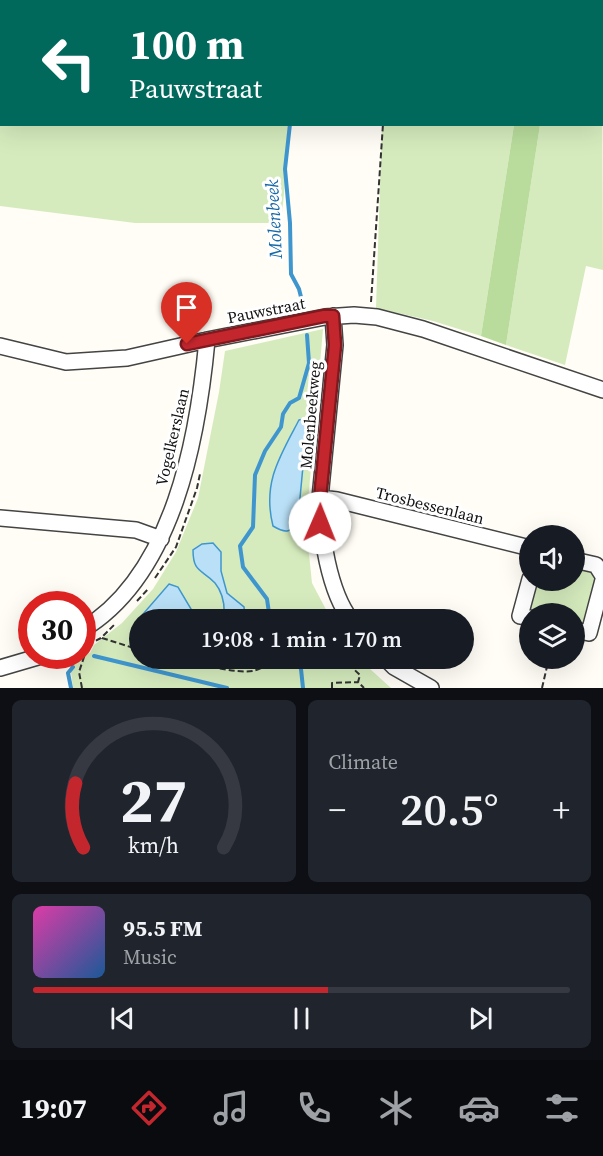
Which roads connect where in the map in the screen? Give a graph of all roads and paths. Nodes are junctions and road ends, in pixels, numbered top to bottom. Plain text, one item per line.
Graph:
1 (383, 126) edge
2 (333, 316) junction
3 (369, 316) junction
4 (207, 340) junction
5 (0, 346) edge
6 (603, 390) edge
7 (320, 498) junction
8 (0, 518) edge
9 (161, 539) junction
10 (519, 546) edge
11 (585, 562) edge
12 (603, 578) edge
13 (344, 609) edge
14 (96, 623) edge
15 (585, 632) edge
16 (96, 635) edge
17 (129, 648) edge
18 (18, 663) edge
19 (0, 668) edge
20 (81, 669) edge
21 (229, 669) edge
22 (257, 669) edge
23 (354, 669) edge
24 (398, 669) edge
25 (546, 669) edge
26 (358, 682) junction
27 (82, 688) edge
28 (332, 688) edge
29 (364, 688) edge
30 (431, 688) edge
31 (542, 688) edge

1 - 3 path
2 - 3 street, Pauwstraat
2 - 4 street, Pauwstraat
2 - 7 street, Molenbeekweg
3 - 6 street, Pauwstraat
4 - 5 street, Pauwstraat
4 - 9 street, Vogelkerslaan
7 - 10 street, Trosbessenlaan
7 - 13 street, Molenbeekweg
8 - 9 street
9 - 14 street, Vogelkerslaan
11 - 12 street
12 - 15 street
16 - 17 path
18 - 19 street
20 - 27 path
21 - 22 path
23 - 26 path
24 - 30 street
25 - 31 path
26 - 28 path
26 - 29 path

